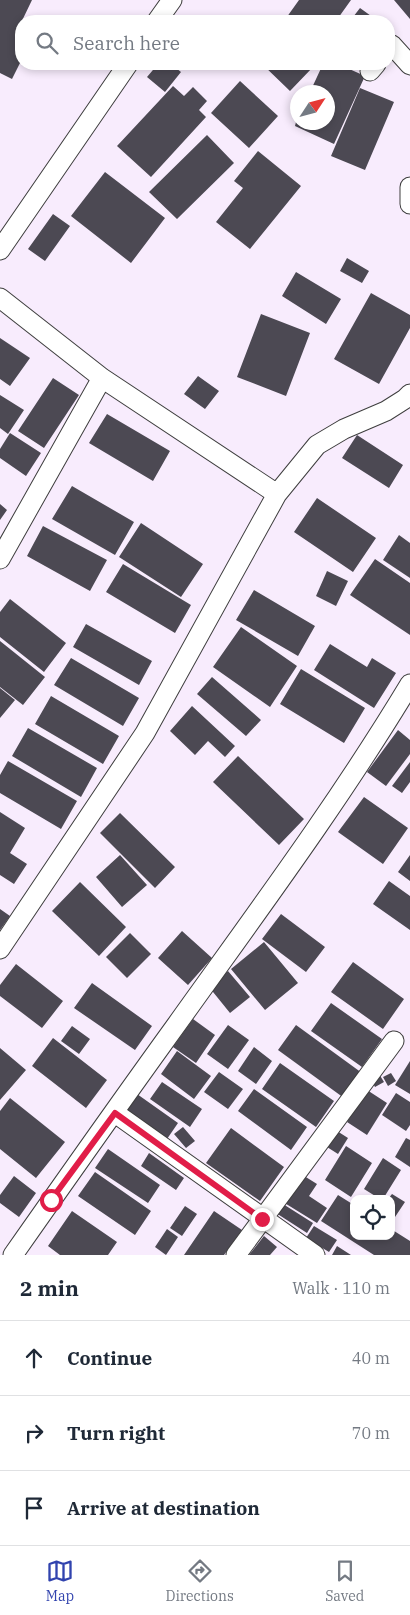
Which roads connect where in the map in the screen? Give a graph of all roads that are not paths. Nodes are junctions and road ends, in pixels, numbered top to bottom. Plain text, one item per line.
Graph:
1 (172, 0) edge
2 (161, 15) edge
3 (395, 48) edge
4 (410, 65) edge
5 (124, 70) edge
6 (410, 187) edge
7 (410, 204) edge
8 (0, 250) edge
9 (0, 298) edge
10 (102, 378) junction
11 (410, 394) edge
12 (277, 494) junction
13 (0, 559) edge
14 (410, 684) edge
15 (0, 950) edge
16 (394, 1042) dead end
17 (115, 1113) junction
18 (262, 1219) junction
19 (12, 1255) edge
20 (236, 1255) edge
21 (315, 1255) edge

1 - 2 street
3 - 4 street
5 - 8 street
6 - 7 street
9 - 10 street
10 - 12 street
10 - 13 street
11 - 12 street
12 - 15 street
14 - 17 street
16 - 18 street
17 - 18 street
17 - 19 street
18 - 20 street
18 - 21 street

